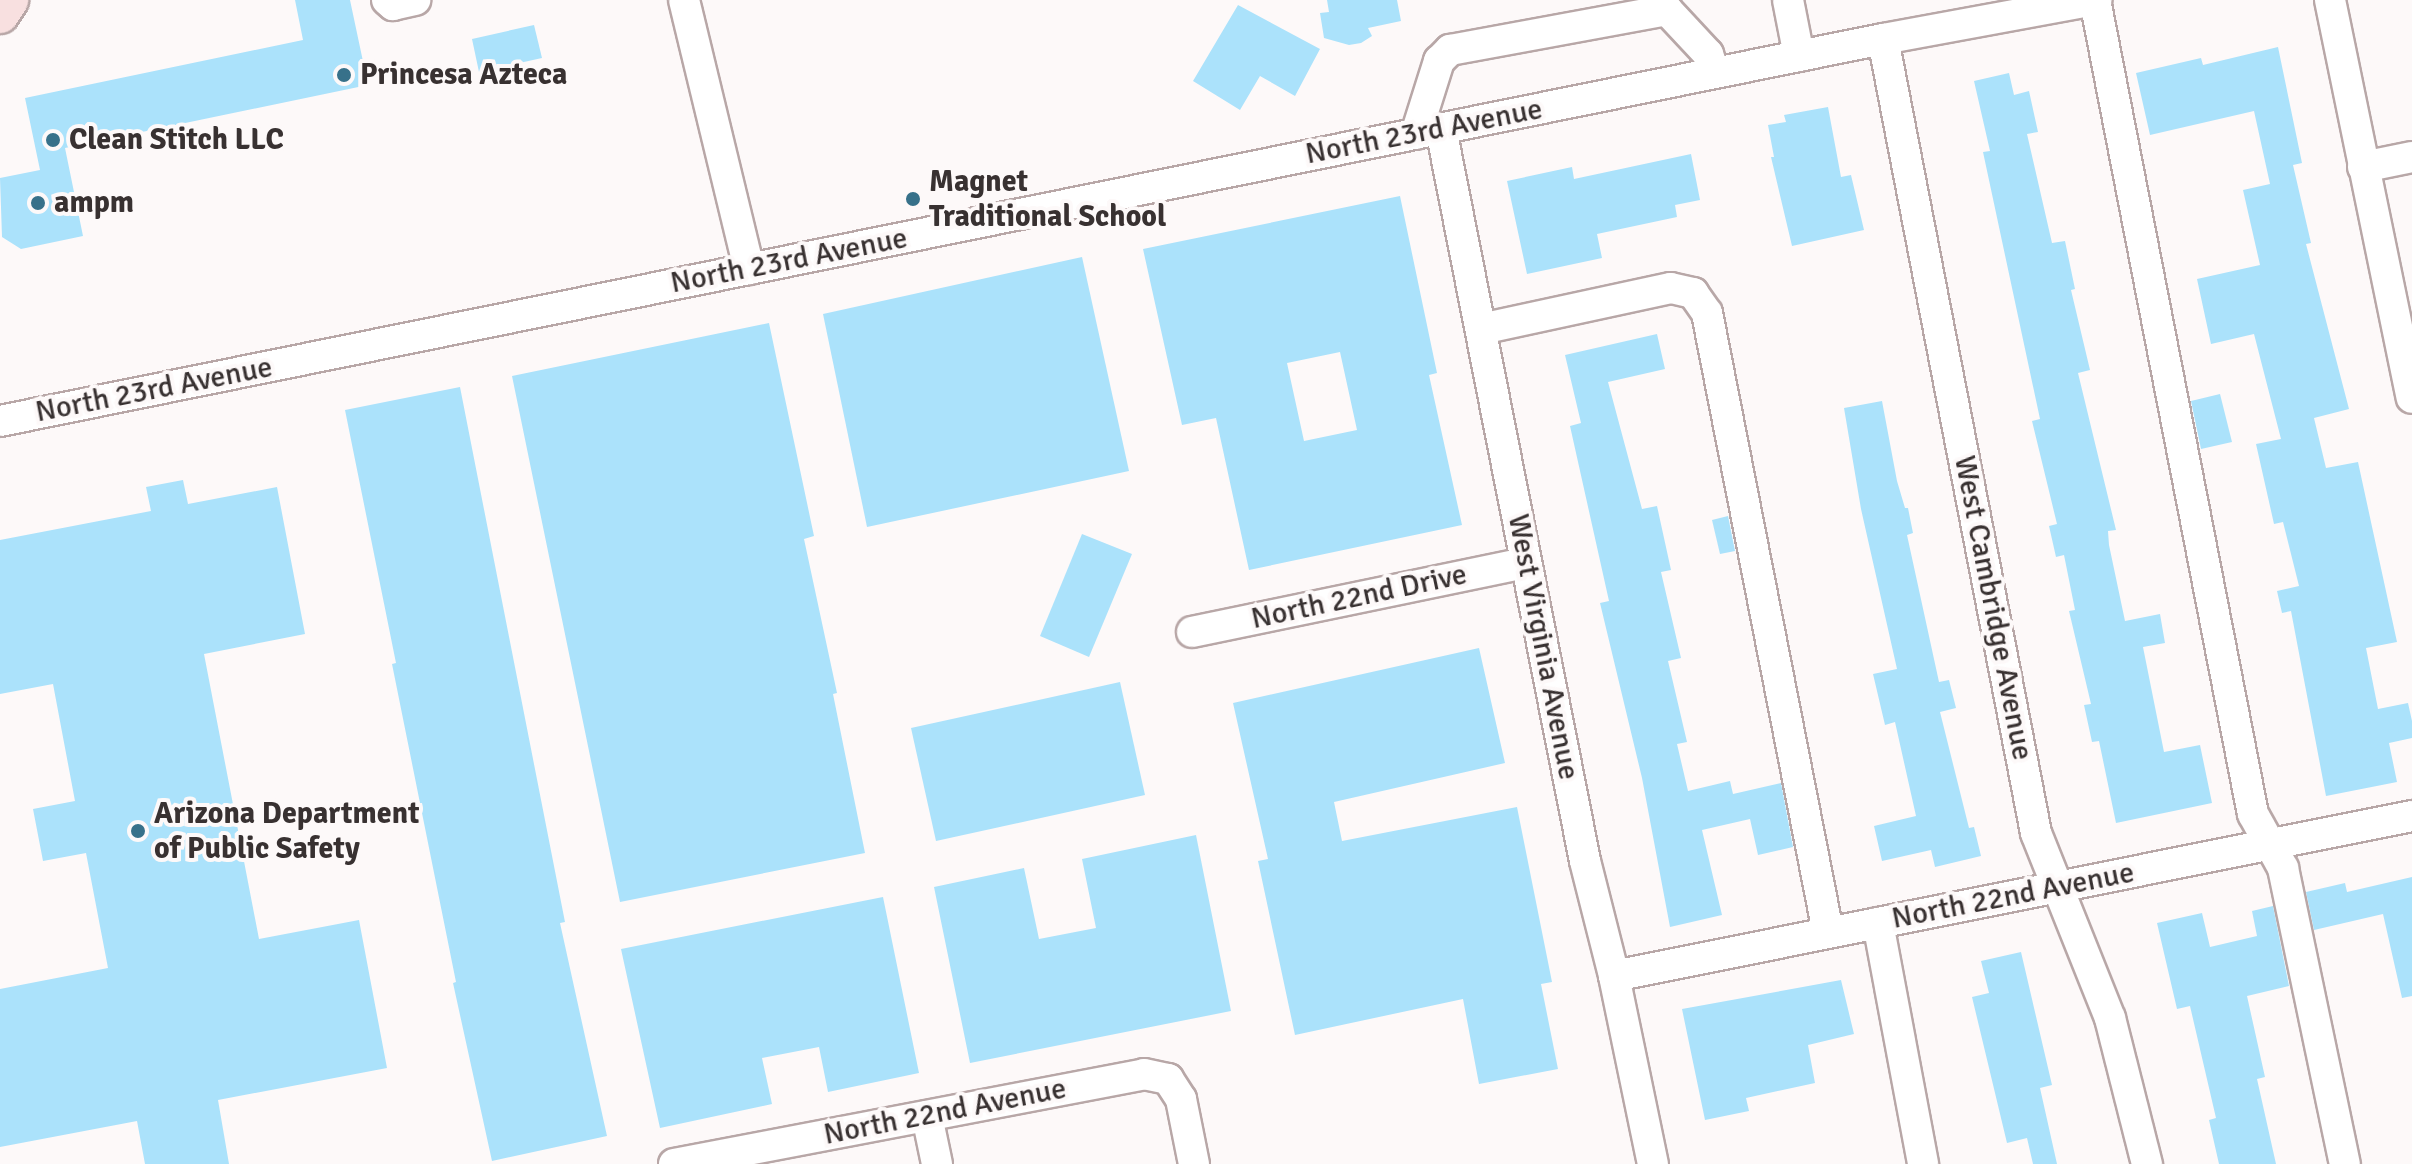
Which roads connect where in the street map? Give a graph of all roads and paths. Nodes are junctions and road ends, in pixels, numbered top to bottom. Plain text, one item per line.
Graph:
1 (9, 0) edge
2 (387, 0) edge
3 (415, 0) edge
4 (684, 0) edge
5 (1788, 0) edge
6 (2096, 0) edge
7 (2330, 0) edge
8 (0, 14) edge
9 (1883, 39) junction
10 (1799, 56) junction
11 (1714, 73) junction
12 (1428, 131) junction
13 (2412, 157) edge
14 (2363, 167) junction
15 (749, 269) junction
16 (1481, 329) junction
17 (2410, 382) edge
18 (0, 421) edge
19 (1526, 563) junction
20 (1192, 632) dead end
21 (2412, 816) edge
22 (2269, 844) junction
23 (2057, 888) junction
24 (1878, 923) junction
25 (1828, 932) junction
26 (1614, 976) junction
27 (927, 1116) junction
28 (683, 1163) edge
29 (937, 1164) edge
30 (1194, 1164) edge
31 (1653, 1164) edge
32 (1923, 1164) edge
33 (2147, 1164) edge
34 (2345, 1164) edge

1 - 8 main road
2 - 3 street
4 - 15 street
5 - 10 street
6 - 9 street, North 23rd Avenue
6 - 22 street
7 - 14 street
9 - 10 street, North 23rd Avenue
9 - 23 street, West Cambridge Avenue
10 - 11 street, North 23rd Avenue
11 - 12 street, North 23rd Avenue
11 - 12 street
12 - 15 street, North 23rd Avenue
12 - 16 street, West Virginia Avenue
13 - 14 street
14 - 17 street
15 - 18 street, North 23rd Avenue
16 - 19 street, West Virginia Avenue
16 - 25 street
19 - 20 street, North 22nd Drive
19 - 26 street, West Virginia Avenue
21 - 22 street, North 22nd Avenue
22 - 23 street, North 22nd Avenue
22 - 34 street
23 - 24 street, North 22nd Avenue
23 - 33 street, West Cambridge Avenue
24 - 25 street, North 22nd Avenue
24 - 32 street
25 - 26 street, North 22nd Avenue
26 - 31 street, West Virginia Avenue
27 - 28 street, North 22nd Avenue
27 - 29 street
27 - 30 street, North 22nd Avenue

